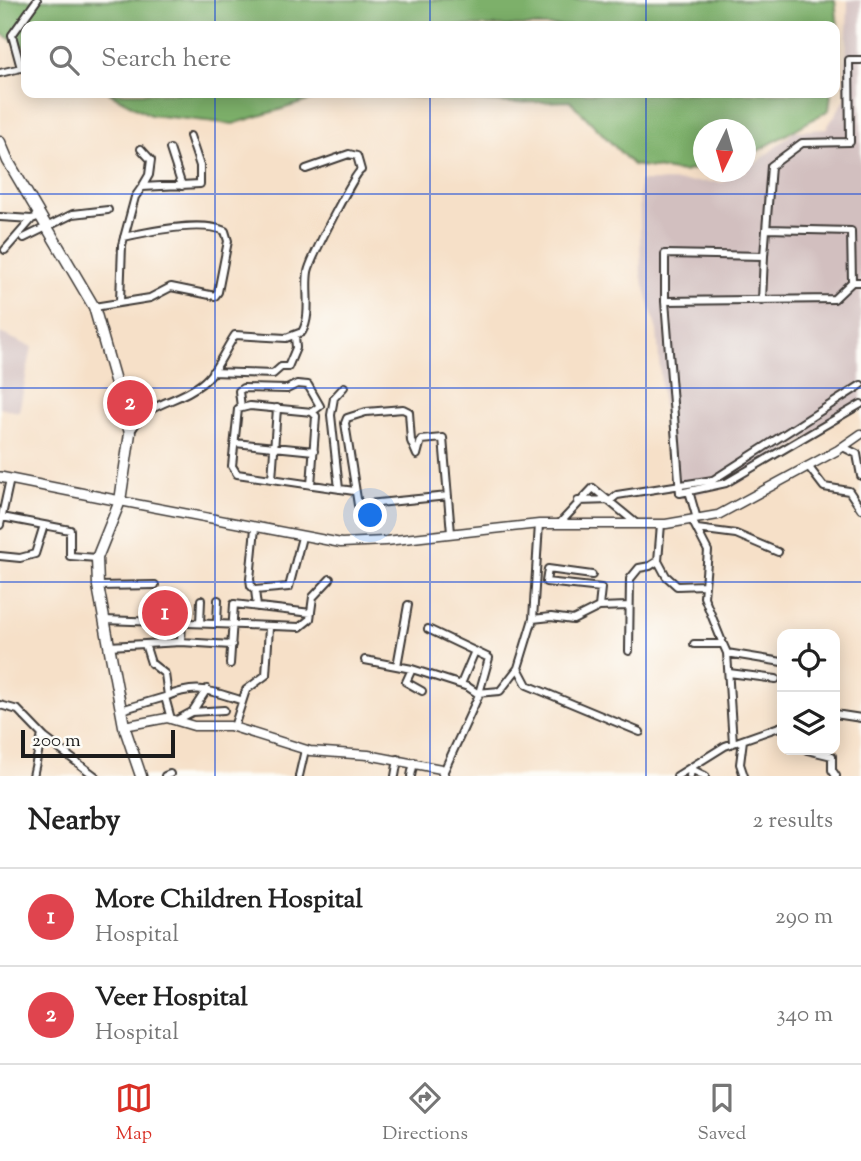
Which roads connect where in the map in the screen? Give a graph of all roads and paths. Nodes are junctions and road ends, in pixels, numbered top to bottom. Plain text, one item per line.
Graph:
1 (37, 0) edge
2 (22, 21) edge
3 (21, 22) edge
4 (861, 60) edge
5 (21, 65) edge
6 (21, 68) edge
7 (0, 73) edge
8 (190, 136) dead end
9 (0, 142) edge
10 (850, 142) junction
11 (861, 142) edge
12 (141, 149) dead end
13 (170, 149) dead end
14 (3, 157) edge
15 (306, 169) dead end
16 (182, 186) junction
17 (142, 187) junction
18 (108, 210) dead end
19 (0, 217) edge
20 (39, 220) junction
21 (766, 229) junction
22 (851, 231) junction
23 (861, 231) edge
24 (124, 237) junction
25 (24, 238) dead end
26 (5, 250) dead end
27 (764, 256) junction
28 (852, 282) junction
29 (861, 282) edge
30 (120, 301) junction
31 (665, 301) junction
32 (762, 301) junction
33 (94, 307) junction
34 (295, 336) junction
35 (212, 372) junction
36 (240, 372) junction
37 (861, 385) edge
38 (344, 387) dead end
39 (246, 388) junction
40 (334, 398) junction
41 (318, 400) junction
42 (861, 404) edge
43 (241, 407) junction
44 (278, 408) junction
45 (312, 412) junction
46 (130, 433) junction
47 (861, 434) edge
48 (235, 443) junction
49 (275, 446) junction
50 (843, 447) junction
51 (314, 451) junction
52 (808, 466) junction
53 (861, 476) edge
54 (0, 477) edge
55 (10, 479) junction
56 (272, 480) junction
57 (311, 485) junction
58 (680, 485) junction
59 (339, 489) junction
60 (354, 491) junction
61 (689, 491) junction
62 (448, 496) junction
63 (611, 500) junction
64 (120, 501) junction
65 (578, 502) junction
66 (861, 509) edge
67 (2, 517) junction
68 (694, 519) junction
69 (561, 522) junction
70 (539, 524) junction
71 (637, 524) junction
72 (661, 524) junction
73 (0, 525) edge
74 (44, 525) junction
75 (255, 528) junction
76 (697, 528) junction
77 (452, 533) junction
78 (302, 537) junction
79 (778, 552) dead end
80 (0, 556) edge
81 (97, 558) junction
82 (657, 561) junction
83 (592, 575) dead end
84 (330, 579) dead end
85 (536, 580) junction
86 (547, 582) junction
87 (155, 585) dead end
88 (705, 585) junction
89 (98, 586) junction
90 (255, 590) junction
91 (183, 599) dead end
92 (201, 600) dead end
93 (218, 600) dead end
94 (408, 605) dead end
95 (155, 606) dead end
96 (628, 606) junction
97 (257, 607) junction
98 (599, 607) junction
99 (311, 613) junction
100 (533, 619) junction
101 (104, 620) junction
102 (155, 621) junction
103 (181, 621) junction
104 (200, 623) junction
105 (217, 624) junction
106 (233, 625) junction
107 (269, 628) junction
108 (428, 629) dead end
109 (181, 642) junction
110 (145, 644) junction
111 (694, 644) dead end
112 (723, 644) junction
113 (232, 645) junction
114 (109, 646) junction
115 (475, 651) junction
116 (629, 651) dead end
117 (727, 653) junction
118 (365, 660) dead end
119 (777, 661) edge
120 (230, 664) dead end
121 (397, 666) junction
122 (518, 668) junction
123 (412, 669) junction
124 (729, 673) junction
125 (776, 679) dead end
126 (461, 684) junction
127 (207, 689) junction
128 (422, 691) dead end
129 (477, 693) junction
130 (167, 697) junction
131 (240, 700) junction
132 (0, 705) edge
133 (121, 710) junction
134 (224, 710) dead end
135 (192, 712) junction
136 (840, 715) edge
137 (861, 718) edge
138 (174, 719) junction
139 (124, 726) junction
140 (233, 727) junction
141 (777, 728) edge
142 (640, 732) dead end
143 (42, 735) junction
144 (743, 740) junction
145 (733, 743) junction
146 (305, 750) junction
147 (828, 755) edge
148 (398, 760) junction
149 (414, 762) junction
150 (690, 773) edge
151 (444, 774) edge
152 (33, 776) edge
153 (95, 776) edge
154 (141, 776) edge
155 (299, 776) edge
156 (395, 776) edge
157 (411, 776) edge
158 (677, 776) edge
159 (705, 776) edge
160 (744, 776) edge
161 (836, 776) edge

1 - 2 street
3 - 5 street
4 - 10 street
6 - 7 street
8 - 16 street
9 - 14 main road
10 - 11 street
10 - 21 street
12 - 17 street
13 - 16 street
14 - 20 main road
15 - 34 street
16 - 17 street
17 - 24 street
18 - 20 street
19 - 20 street
20 - 25 street
20 - 26 street
20 - 33 main road
21 - 22 street
21 - 27 street
22 - 23 street
22 - 28 street
24 - 30 street
24 - 30 street
27 - 31 street
27 - 32 street
28 - 29 street
28 - 32 street
30 - 33 street
31 - 32 street
31 - 58 street
33 - 46 main road
34 - 35 street
34 - 36 street
35 - 36 street
35 - 46 street
36 - 39 street
37 - 58 street
38 - 40 street
39 - 41 street
39 - 43 street
40 - 41 street
40 - 59 street
41 - 45 street
42 - 61 street
43 - 44 street
43 - 48 street
44 - 45 street
44 - 49 street
45 - 51 street
46 - 64 main road
47 - 50 street
48 - 49 street
48 - 56 street
49 - 51 street
49 - 56 street
50 - 52 street
50 - 53 street
51 - 57 street
52 - 66 street
52 - 68 street
54 - 55 main road
55 - 64 main road
55 - 67 street
56 - 57 street
57 - 59 street
58 - 61 street
58 - 63 street
59 - 60 street
60 - 62 street
60 - 62 street
61 - 68 street
62 - 77 street
63 - 65 street
63 - 65 street
63 - 71 street
64 - 75 street
64 - 81 main road
65 - 69 street
67 - 73 street
67 - 74 street
68 - 72 street
68 - 76 street
69 - 70 street
69 - 71 street
70 - 77 street
70 - 85 street
71 - 72 street
72 - 82 street
74 - 80 street
74 - 81 street
75 - 78 street
75 - 90 street
76 - 79 street
76 - 88 street
77 - 78 street
78 - 90 street
81 - 89 main road
82 - 88 street
82 - 96 street
83 - 86 street
84 - 99 street
85 - 86 street
85 - 100 street
86 - 98 street
87 - 89 street
88 - 112 street
89 - 101 main road
90 - 97 street
91 - 103 street
92 - 104 street
93 - 105 street
94 - 121 street
95 - 102 street
96 - 98 street
96 - 116 street
97 - 99 street
97 - 106 street
98 - 100 street
99 - 107 street
100 - 122 street
101 - 102 street
101 - 114 main road
102 - 103 street
103 - 104 street
103 - 109 street
104 - 105 street
105 - 106 street
106 - 107 street
106 - 113 street
107 - 131 street
108 - 115 street
109 - 110 street
109 - 113 street
110 - 114 street
110 - 130 street
111 - 112 street
112 - 117 street
113 - 120 street
114 - 133 main road
115 - 126 street
115 - 129 street
117 - 119 street
117 - 124 street
118 - 121 street
121 - 123 street
122 - 129 street
122 - 142 street
123 - 126 street
123 - 128 street
124 - 125 street
124 - 145 street
126 - 129 street
127 - 130 street
127 - 131 street
127 - 135 street
129 - 151 street
130 - 133 street
130 - 138 street
131 - 140 street
132 - 143 street
133 - 139 main road
134 - 135 street
135 - 138 street
136 - 137 street
138 - 139 street
138 - 140 street
139 - 154 main road
140 - 146 street
141 - 144 street
143 - 152 street
143 - 153 street
144 - 145 street
144 - 160 street
145 - 150 street
146 - 148 street
146 - 155 street
147 - 161 street
148 - 149 street
148 - 156 street
149 - 151 street
149 - 157 street
150 - 158 street
150 - 159 street

